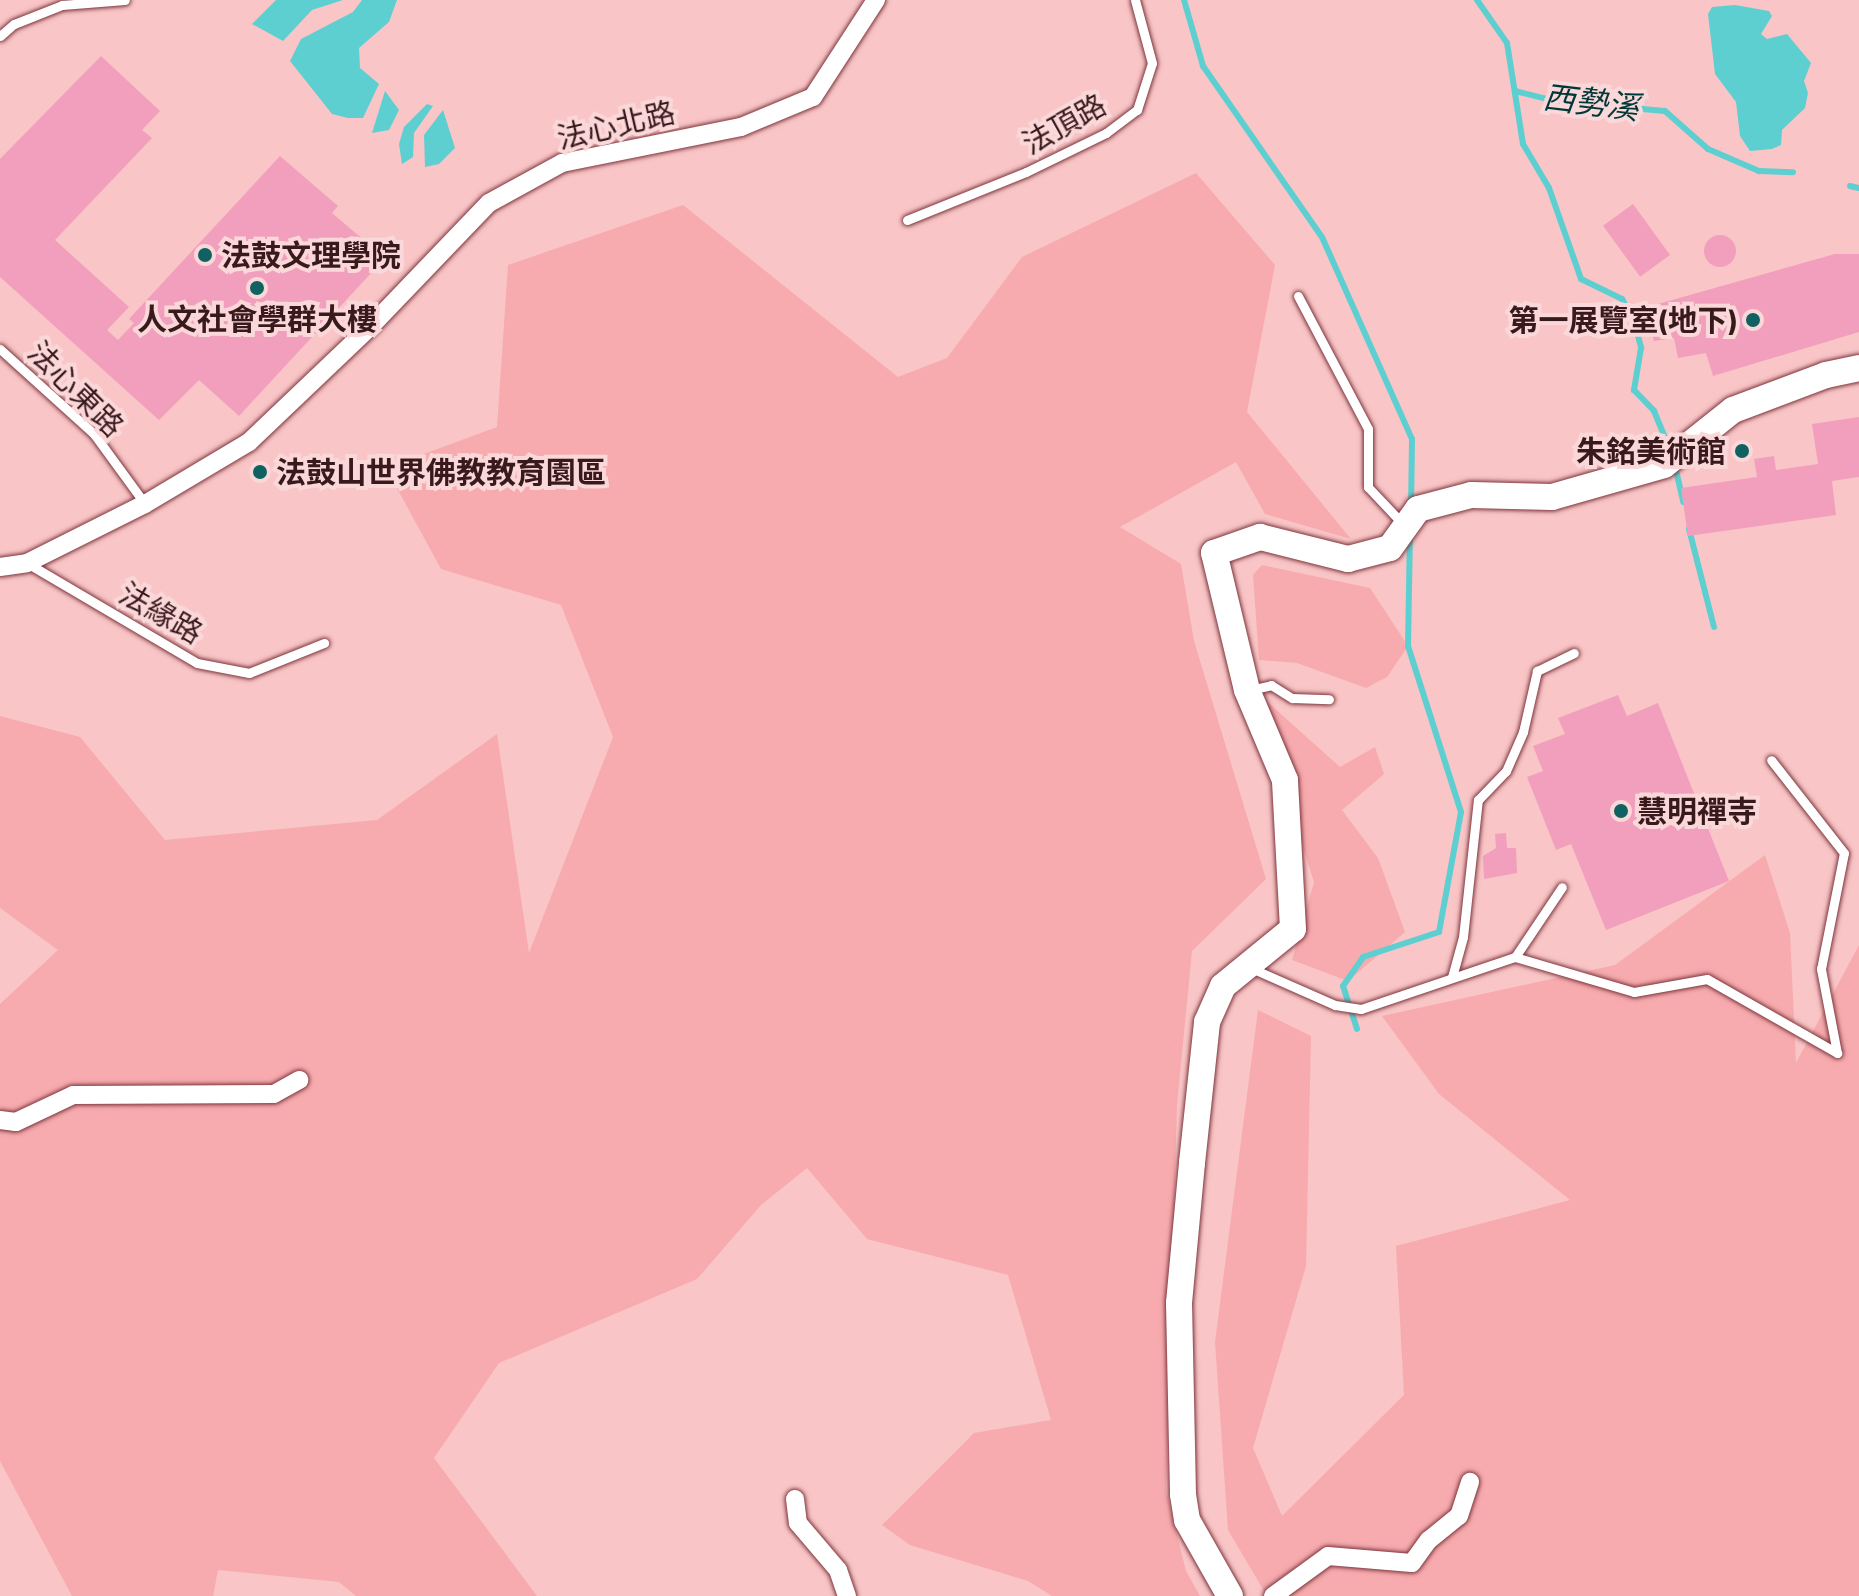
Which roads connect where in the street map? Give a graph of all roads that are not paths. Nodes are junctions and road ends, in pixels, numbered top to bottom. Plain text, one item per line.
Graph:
1 (125, 0) edge
2 (876, 0) edge
3 (1135, 0) edge
4 (0, 36) edge
5 (907, 220) dead end
6 (1298, 296) dead end
7 (0, 349) edge
8 (1859, 368) edge
9 (145, 504) junction
10 (1406, 527) junction
11 (27, 563) junction
12 (0, 567) edge
13 (324, 643) dead end
14 (1574, 653) dead end
15 (1247, 690) junction
16 (1329, 699) dead end
17 (1771, 760) dead end
18 (1562, 887) dead end
19 (1515, 957) junction
20 (1244, 965) junction
21 (1452, 977) junction
22 (299, 1080) dead end
23 (0, 1120) edge
24 (1470, 1482) dead end
25 (795, 1499) dead end
26 (847, 1596) edge
27 (1230, 1596) edge
28 (1273, 1596) edge

1 - 4 lane
2 - 9 street, 法心北路
3 - 5 lane, 法頂路
6 - 10 lane
7 - 9 lane, 法心東路
8 - 10 street
9 - 11 street, 法心北路
10 - 15 street
11 - 12 street, 法心北路
11 - 13 lane, 法緣路
14 - 21 lane
15 - 16 lane
15 - 20 street
17 - 19 lane
18 - 19 lane
19 - 21 lane
20 - 21 lane
20 - 27 street
22 - 23 street
24 - 28 street
25 - 26 street

